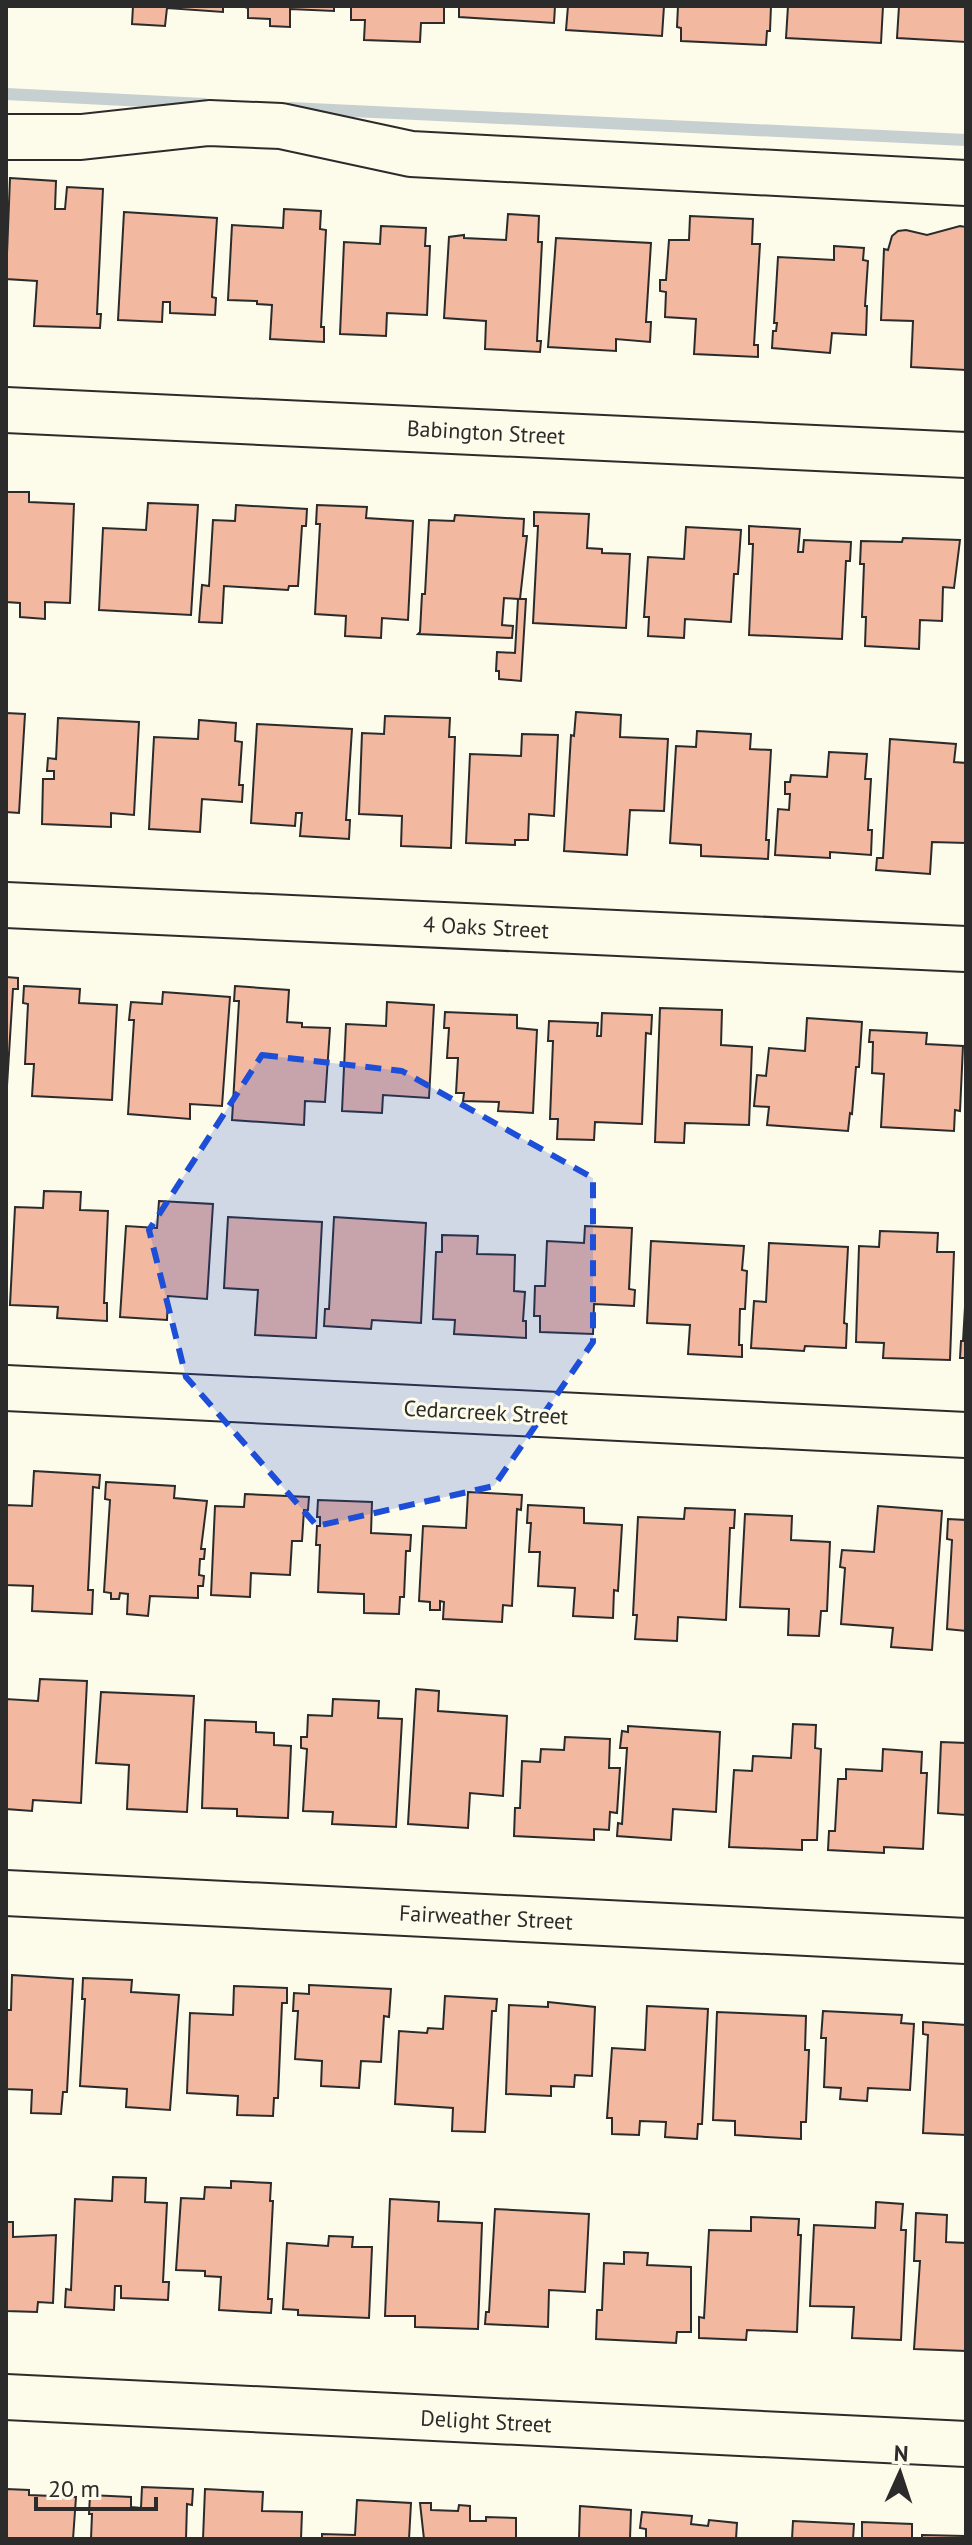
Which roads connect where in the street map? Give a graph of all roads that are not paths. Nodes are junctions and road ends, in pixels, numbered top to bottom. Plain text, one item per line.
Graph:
1 (6, 137) edge
2 (966, 183) edge
3 (6, 410) edge
4 (966, 455) edge
5 (6, 905) edge
6 (966, 949) edge
7 (6, 1388) edge
8 (966, 1435) edge
9 (6, 1893) edge
10 (966, 1941) edge
11 (6, 2397) edge
12 (966, 2444) edge

1 - 2 street
3 - 4 street, Babington Street
5 - 6 street, 4 Oaks Street
7 - 8 street, Cedarcreek Street
9 - 10 street, Fairweather Street
11 - 12 street, Delight Street

